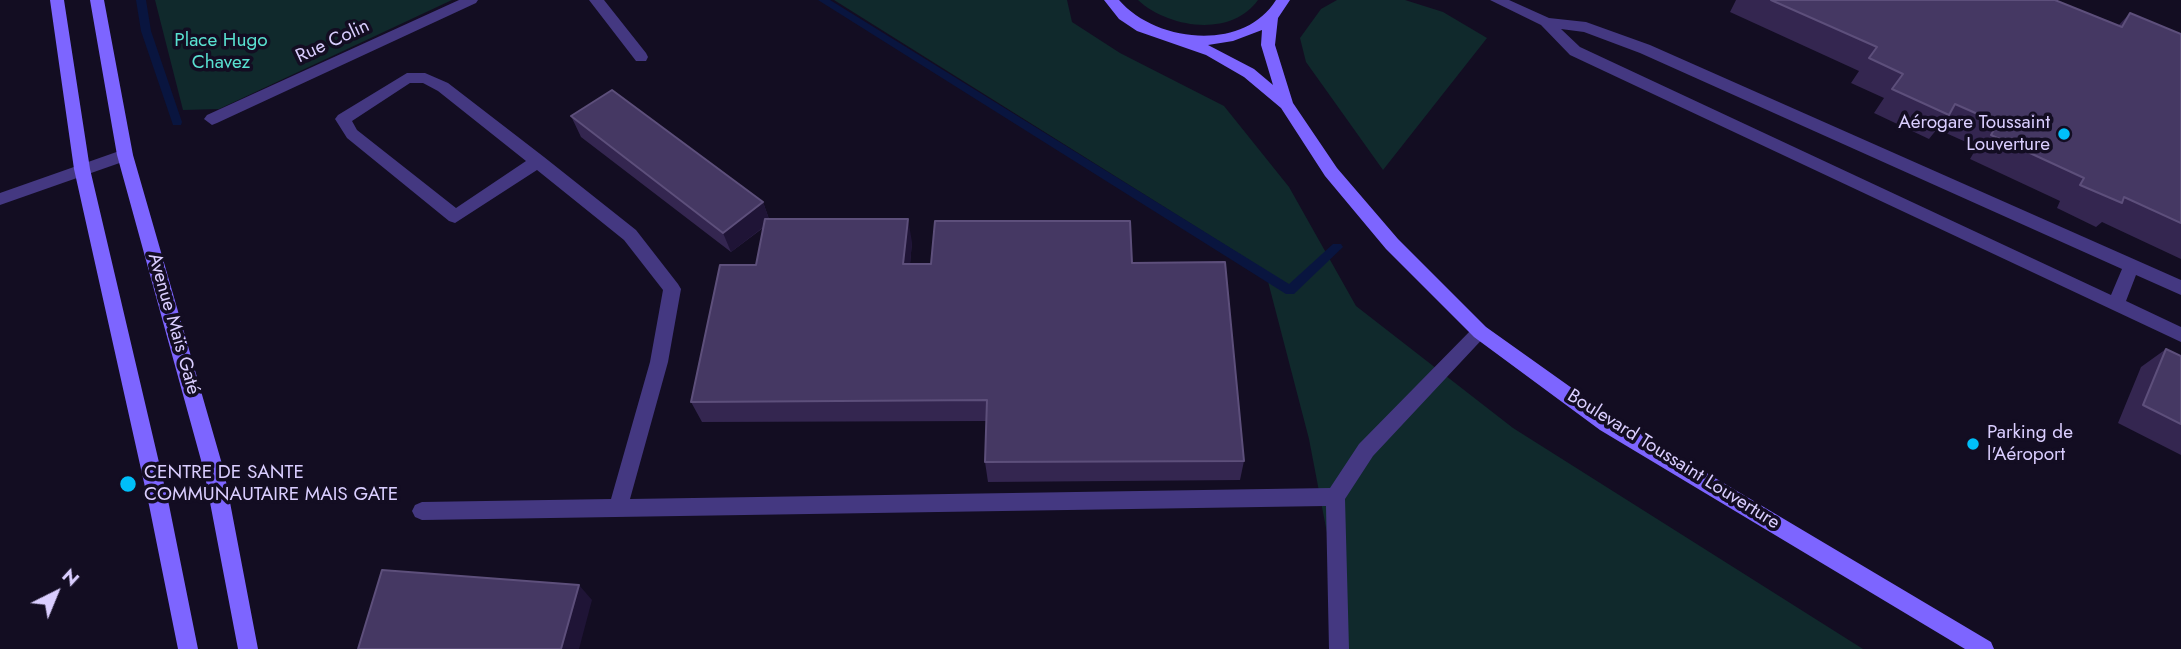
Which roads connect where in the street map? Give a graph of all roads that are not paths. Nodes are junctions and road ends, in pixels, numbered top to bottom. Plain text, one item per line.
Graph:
1 (57, 0) edge
2 (97, 0) edge
3 (471, 0) edge
4 (596, 0) edge
5 (1111, 0) edge
6 (1283, 0) edge
7 (1497, 0) edge
8 (1515, 3) edge
9 (1271, 18) junction
10 (1546, 22) junction
11 (1174, 38) junction
12 (641, 57) dead end
13 (1286, 104) junction
14 (212, 119) dead end
15 (125, 155) junction
16 (538, 161) junction
17 (82, 169) junction
18 (0, 199) edge
19 (2132, 264) junction
20 (2181, 288) edge
21 (2116, 304) junction
22 (1480, 332) junction
23 (2181, 335) edge
24 (1335, 497) junction
25 (618, 509) junction
26 (422, 511) dead end
27 (188, 649) edge
28 (248, 649) edge
29 (1339, 649) edge
30 (1984, 649) edge

1 - 17 main road
2 - 15 main road, Avenue Maïs Gaté
3 - 14 street, Rue Colin
4 - 12 street
5 - 11 main road
6 - 9 main road
7 - 8 street
8 - 10 street
9 - 11 main road
9 - 13 main road, Boulevard Toussaint Louverture
10 - 19 street
10 - 21 street
11 - 13 main road, Boulevard Toussaint Louverture
13 - 22 main road, Boulevard Toussaint Louverture
15 - 17 street
15 - 28 main road, Avenue Maïs Gaté
16 - 16 street
16 - 25 street
17 - 18 street
17 - 27 main road
19 - 20 street
19 - 21 street
21 - 23 street
22 - 24 street
22 - 30 main road, Boulevard Toussaint Louverture
24 - 25 street
24 - 29 street
25 - 26 street

